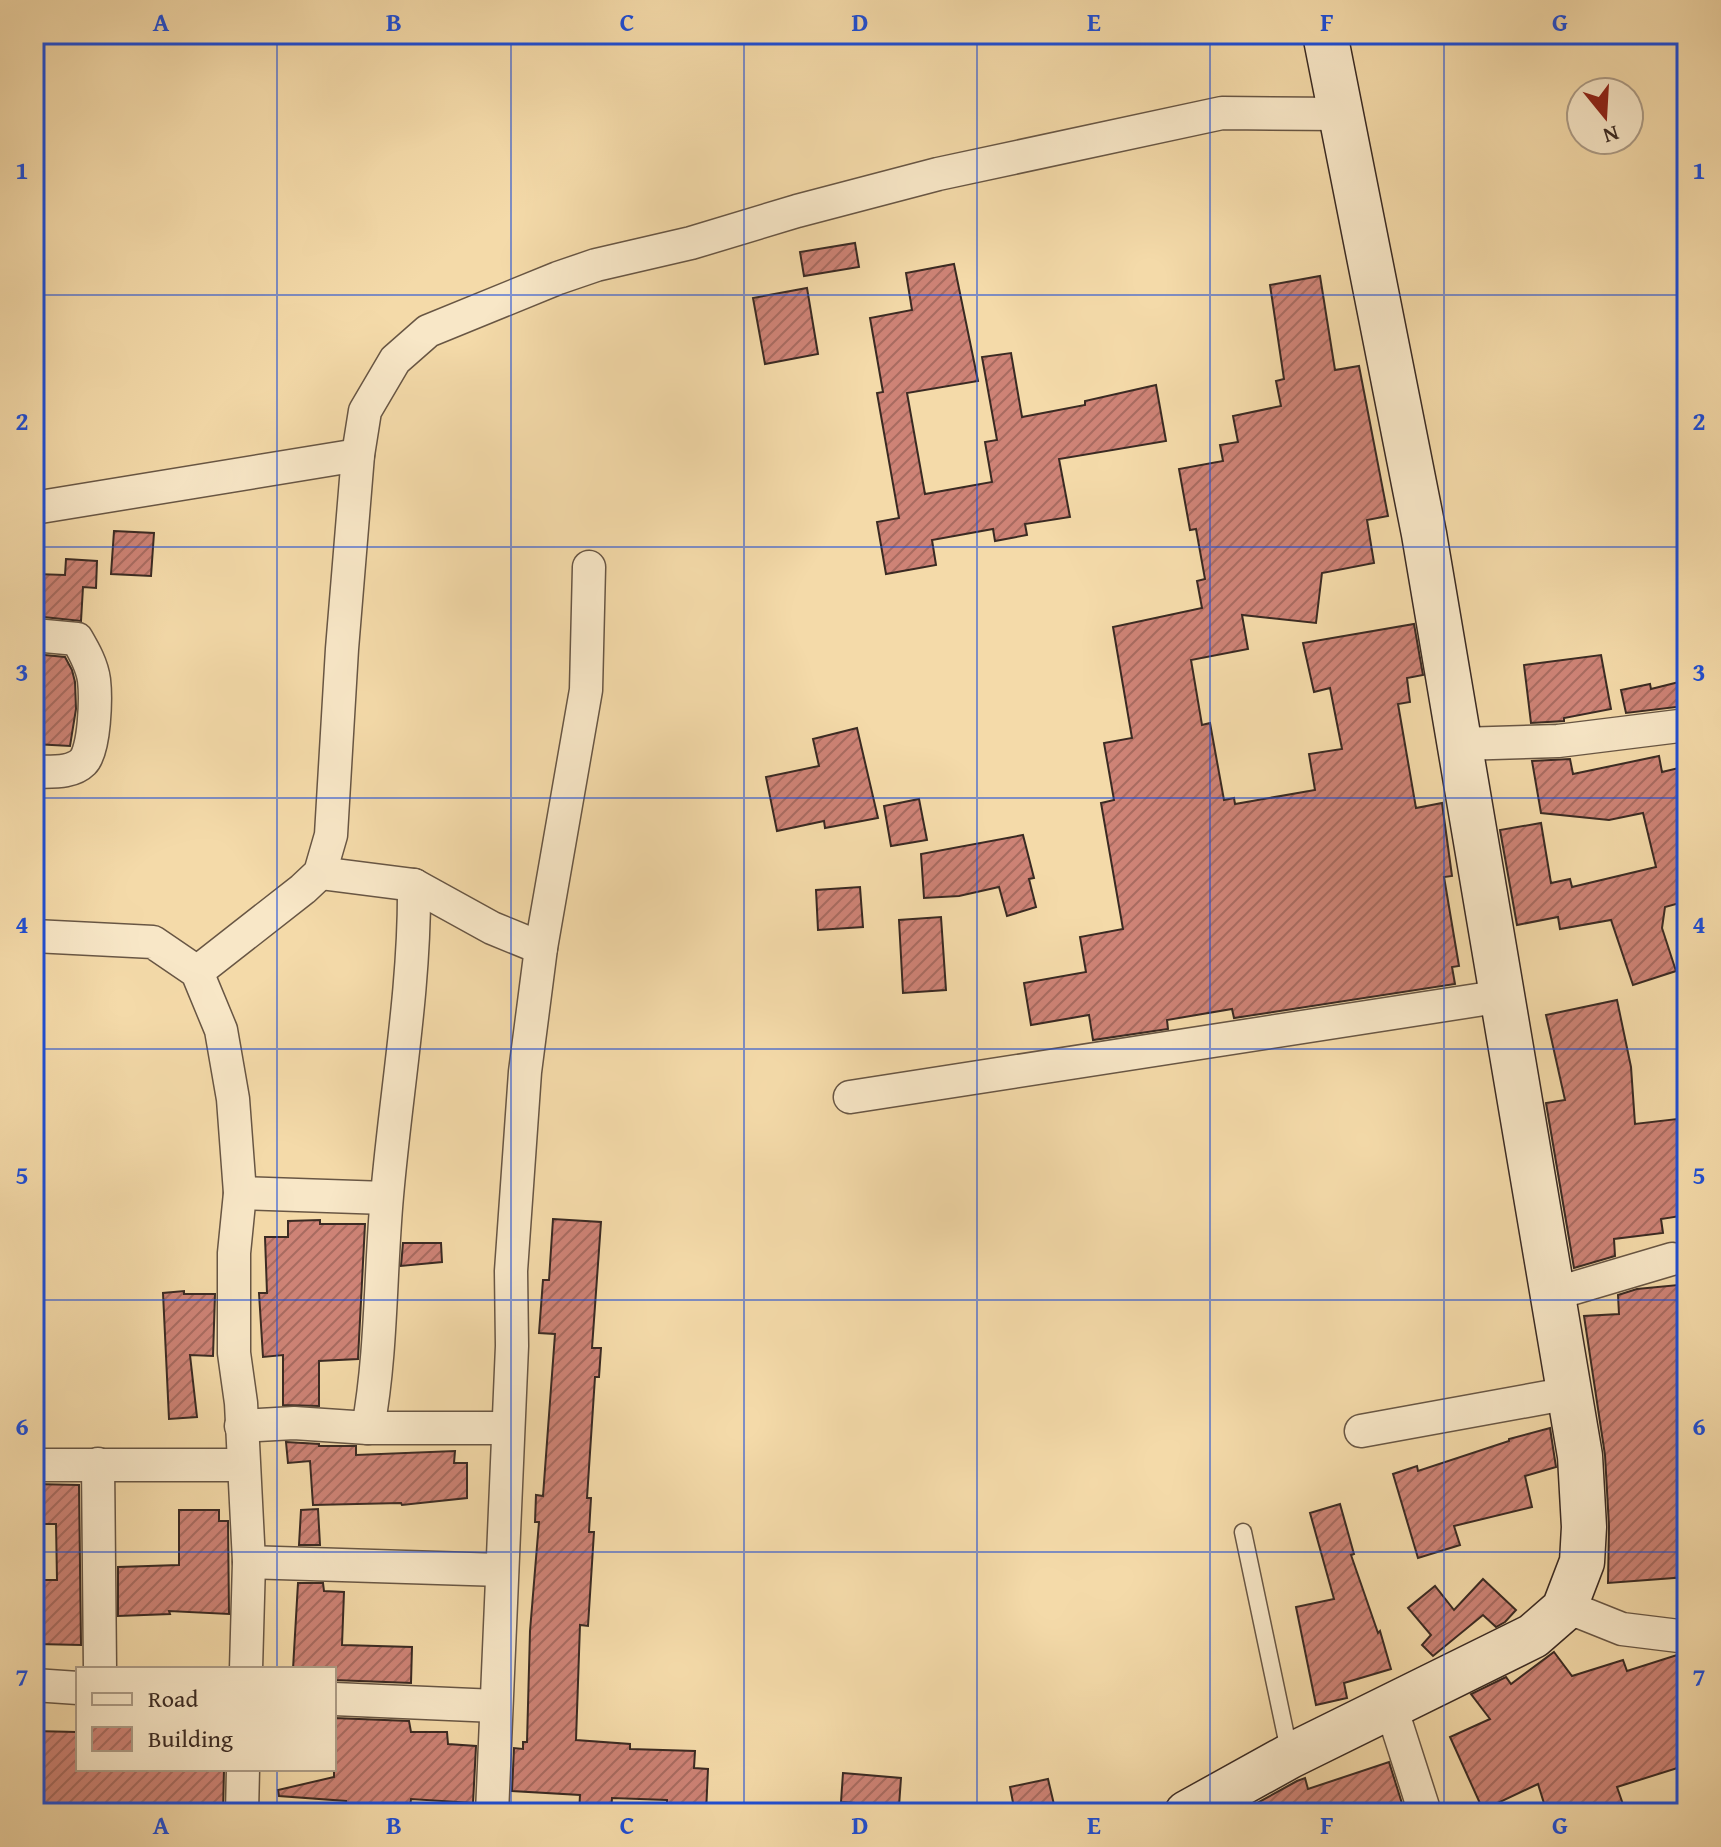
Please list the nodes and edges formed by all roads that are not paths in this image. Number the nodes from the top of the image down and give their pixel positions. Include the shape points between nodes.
1 (1325, 34) edge
2 (1343, 114) junction
3 (358, 455) junction
4 (34, 508) edge
5 (589, 567) dead end
6 (34, 635) edge
7 (1687, 725) edge
8 (1460, 744) junction
9 (34, 772) edge
10 (320, 873) junction
11 (414, 885) junction
12 (34, 936) edge
13 (541, 948) junction
14 (197, 972) junction
15 (1503, 996) junction
16 (850, 1097) dead end
17 (240, 1193) junction
18 (386, 1198) junction
19 (1672, 1259) dead end
20 (1554, 1294) junction
21 (1570, 1393) junction
22 (241, 1426) junction
23 (368, 1428) junction
24 (507, 1428) junction
25 (1361, 1431) dead end
26 (98, 1464) junction
27 (34, 1465) edge
28 (243, 1465) junction
29 (1243, 1532) dead end
30 (249, 1562) junction
31 (502, 1570) junction
32 (1564, 1609) junction
33 (1687, 1637) edge
34 (100, 1667) edge
35 (246, 1667) edge
36 (34, 1685) edge
37 (76, 1688) edge
38 (336, 1699) edge
39 (496, 1706) junction
40 (1391, 1707) junction
41 (1290, 1756) junction
42 (243, 1771) edge
43 (242, 1813) edge
44 (492, 1813) edge
45 (1187, 1813) edge
46 (1425, 1813) edge

1 - 2 street
2 - 3 street via 1222,113 1096,139 938,174 558,278 428,331 395,360 365,411
2 - 8 street
3 - 4 street
3 - 10 street via 331,835
5 - 13 street via 586,690
6 - 9 street via 77,639 94,678 94,719 83,762 64,771
7 - 8 street via 1558,741
8 - 15 street
10 - 11 street
10 - 14 street
11 - 13 street
11 - 18 street via 414,930
12 - 14 street via 153,942
13 - 24 street via 511,1271
14 - 17 street via 221,1030
15 - 16 street
15 - 20 street
17 - 18 street
17 - 22 street via 234,1339
18 - 23 street via 381,1318
19 - 20 street
20 - 21 street
21 - 25 street
21 - 32 street via 1584,1527 1582,1562
22 - 23 street
22 - 28 street
23 - 24 street
24 - 31 street
26 - 27 street
26 - 28 street
26 - 34 street
28 - 30 street
29 - 41 lane
30 - 31 street
30 - 35 street
31 - 39 street
32 - 33 street via 1622,1629
32 - 40 street via 1533,1636
36 - 37 street
38 - 39 street
39 - 44 street
40 - 41 street
40 - 46 street
41 - 45 street
42 - 43 street

